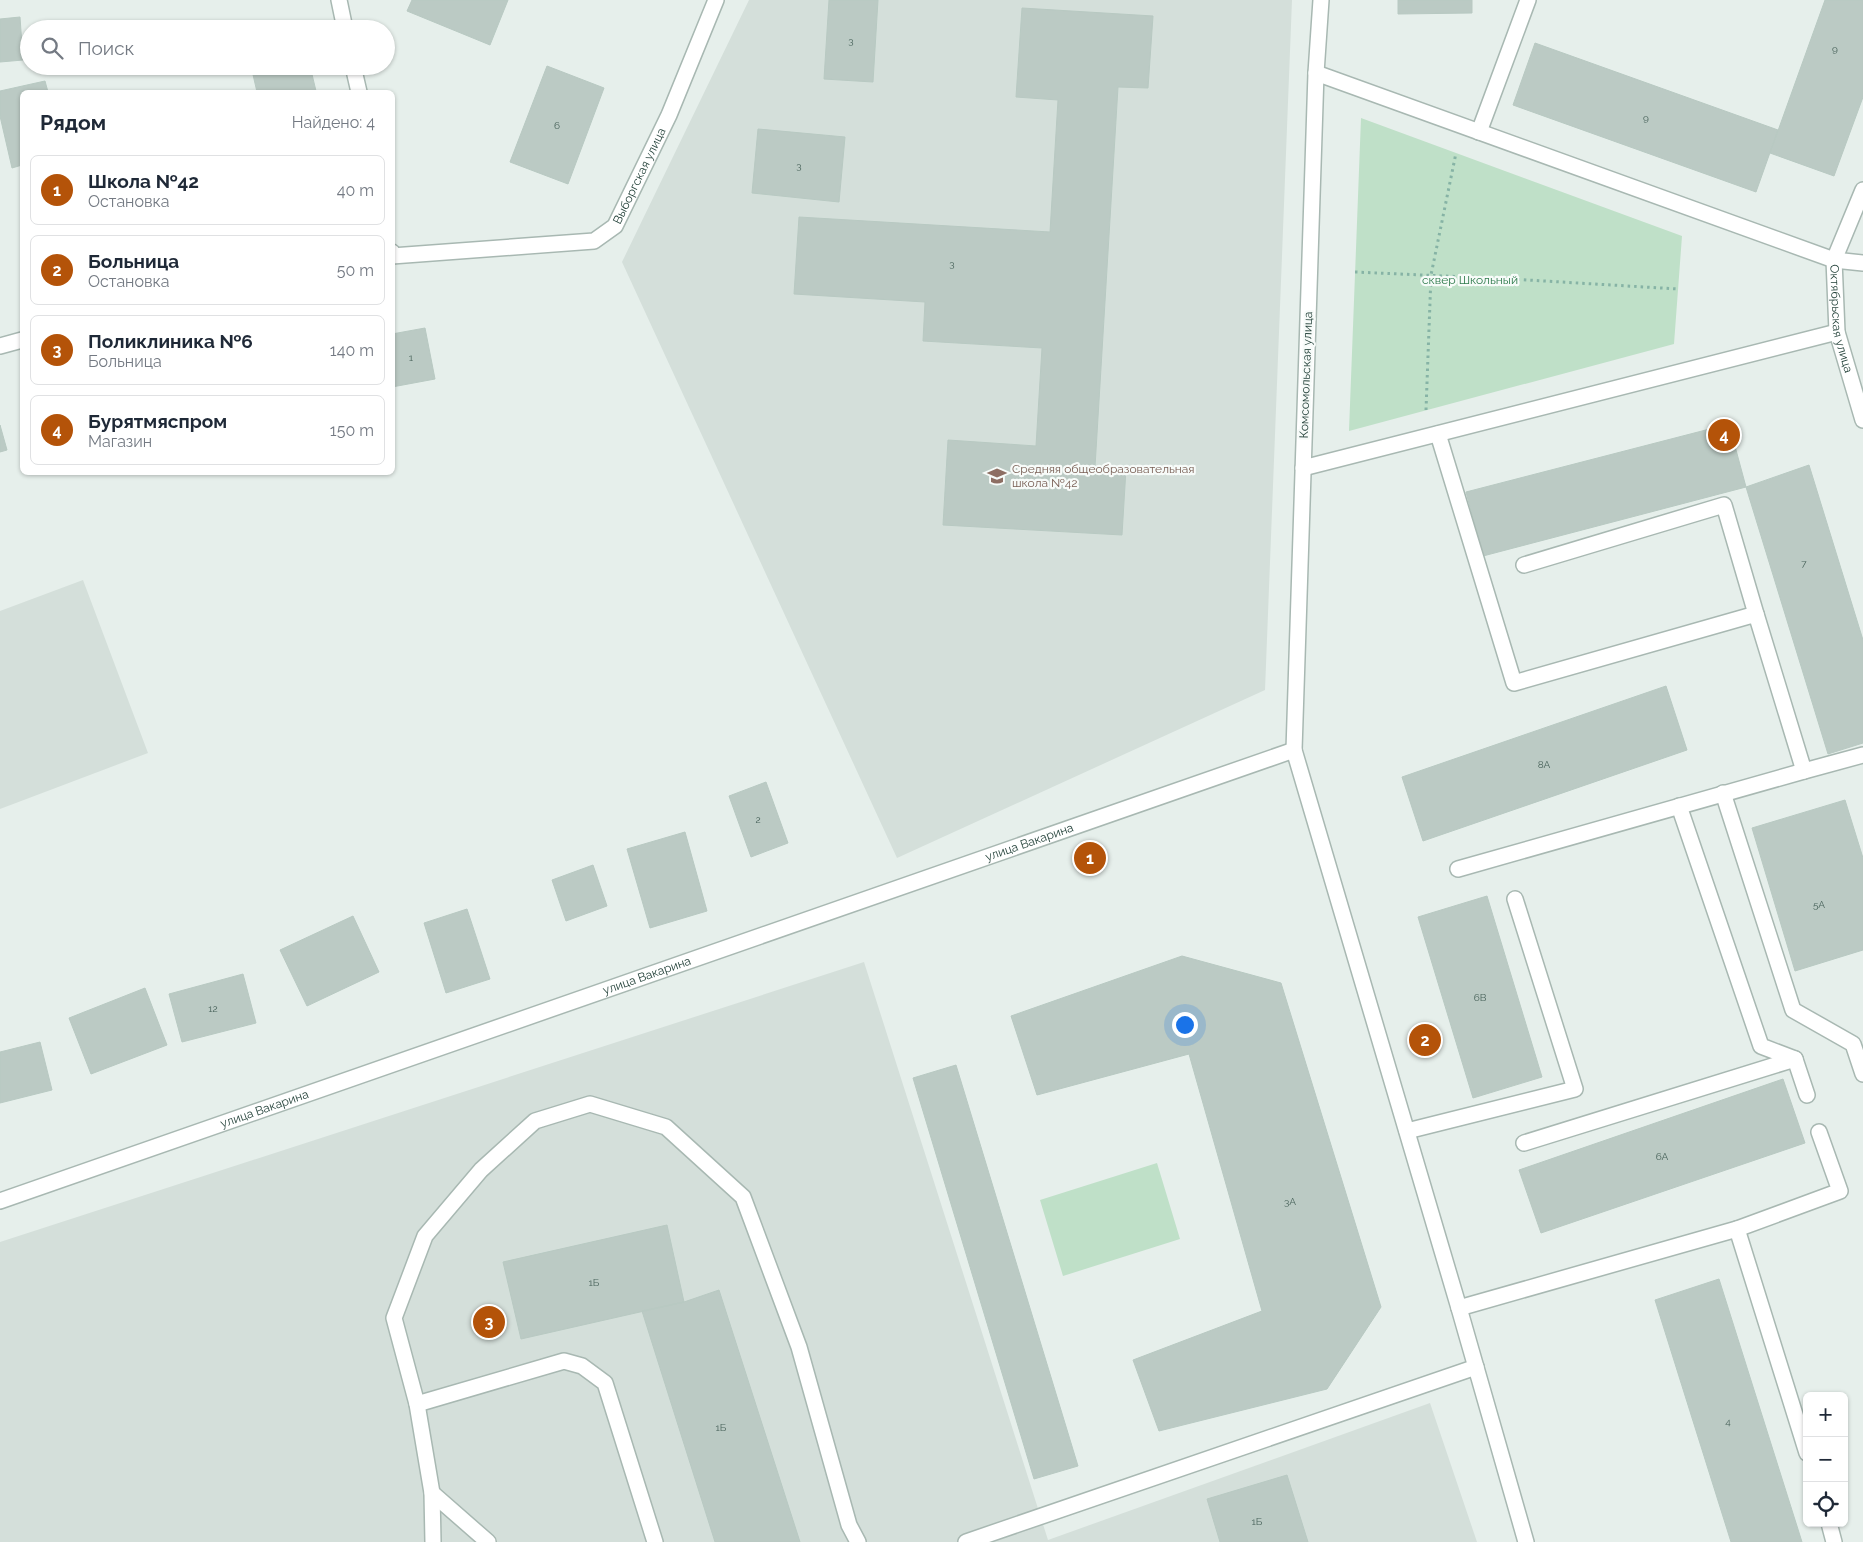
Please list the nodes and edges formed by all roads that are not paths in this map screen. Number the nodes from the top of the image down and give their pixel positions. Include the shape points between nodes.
1 (339, 0) edge
2 (716, 0) edge
3 (1321, 0) edge
4 (1528, 0) edge
5 (344, 20) edge
6 (1316, 73) junction
7 (355, 75) edge
8 (359, 90) edge
9 (1479, 132) junction
10 (1863, 190) edge
11 (395, 254) edge
12 (1834, 260) junction
13 (1863, 263) edge
14 (1837, 332) junction
15 (20, 341) edge
16 (0, 346) edge
17 (1863, 420) edge
18 (1438, 434) junction
19 (1303, 468) junction
20 (1524, 565) dead end
21 (1756, 614) junction
22 (1294, 750) junction
23 (1863, 755) edge
24 (1804, 771) junction
25 (1723, 793) junction
26 (1679, 806) junction
27 (1458, 870) dead end
28 (1515, 900) dead end
29 (1795, 1059) junction
30 (1863, 1074) edge
31 (1807, 1095) dead end
32 (1407, 1132) junction
33 (1819, 1132) dead end
34 (1524, 1143) dead end
35 (0, 1201) edge
36 (1737, 1228) junction
37 (1459, 1308) junction
38 (1476, 1367) junction
39 (417, 1404) junction
40 (1803, 1440) edge
41 (432, 1493) junction
42 (1829, 1527) edge
43 (433, 1542) edge
44 (488, 1542) edge
45 (655, 1542) edge
46 (858, 1542) edge
47 (966, 1542) edge
48 (1526, 1542) edge
49 (1834, 1542) edge

1 - 5 street
2 - 11 street, Выборгская улица via 670,115 615,226 594,242
3 - 6 street, Комсомольская улица
4 - 9 street
6 - 9 street
6 - 19 street, Комсомольская улица
7 - 8 street
9 - 12 street
10 - 12 street, Октябрьская улица
12 - 13 street
12 - 14 street, Октябрьская улица
14 - 17 street, Октябрьская улица
14 - 18 street
15 - 16 street
18 - 19 street
18 - 21 street via 1514,683
19 - 22 street, Комсомольская улица
20 - 21 street via 1724,505
21 - 24 street
22 - 32 street, Комсомольская улица
22 - 35 street, улица Вакарина
23 - 24 street
24 - 25 street
25 - 26 street
25 - 30 street via 1793,1010 1853,1044
26 - 27 street
26 - 29 street via 1761,1046
28 - 32 street via 1576,1089
29 - 31 street
29 - 34 street
32 - 37 street, Комсомольская улица
33 - 36 street via 1840,1191
36 - 37 street
36 - 40 street
37 - 38 street, Комсомольская улица
38 - 47 street
38 - 48 street, Комсомольская улица
39 - 41 street
39 - 45 street via 564,1361 582,1366 605,1383
39 - 46 street via 394,1318 425,1236 481,1170 535,1121 590,1104 666,1127 743,1197 799,1347 849,1525
41 - 43 street
41 - 44 street
42 - 49 street

